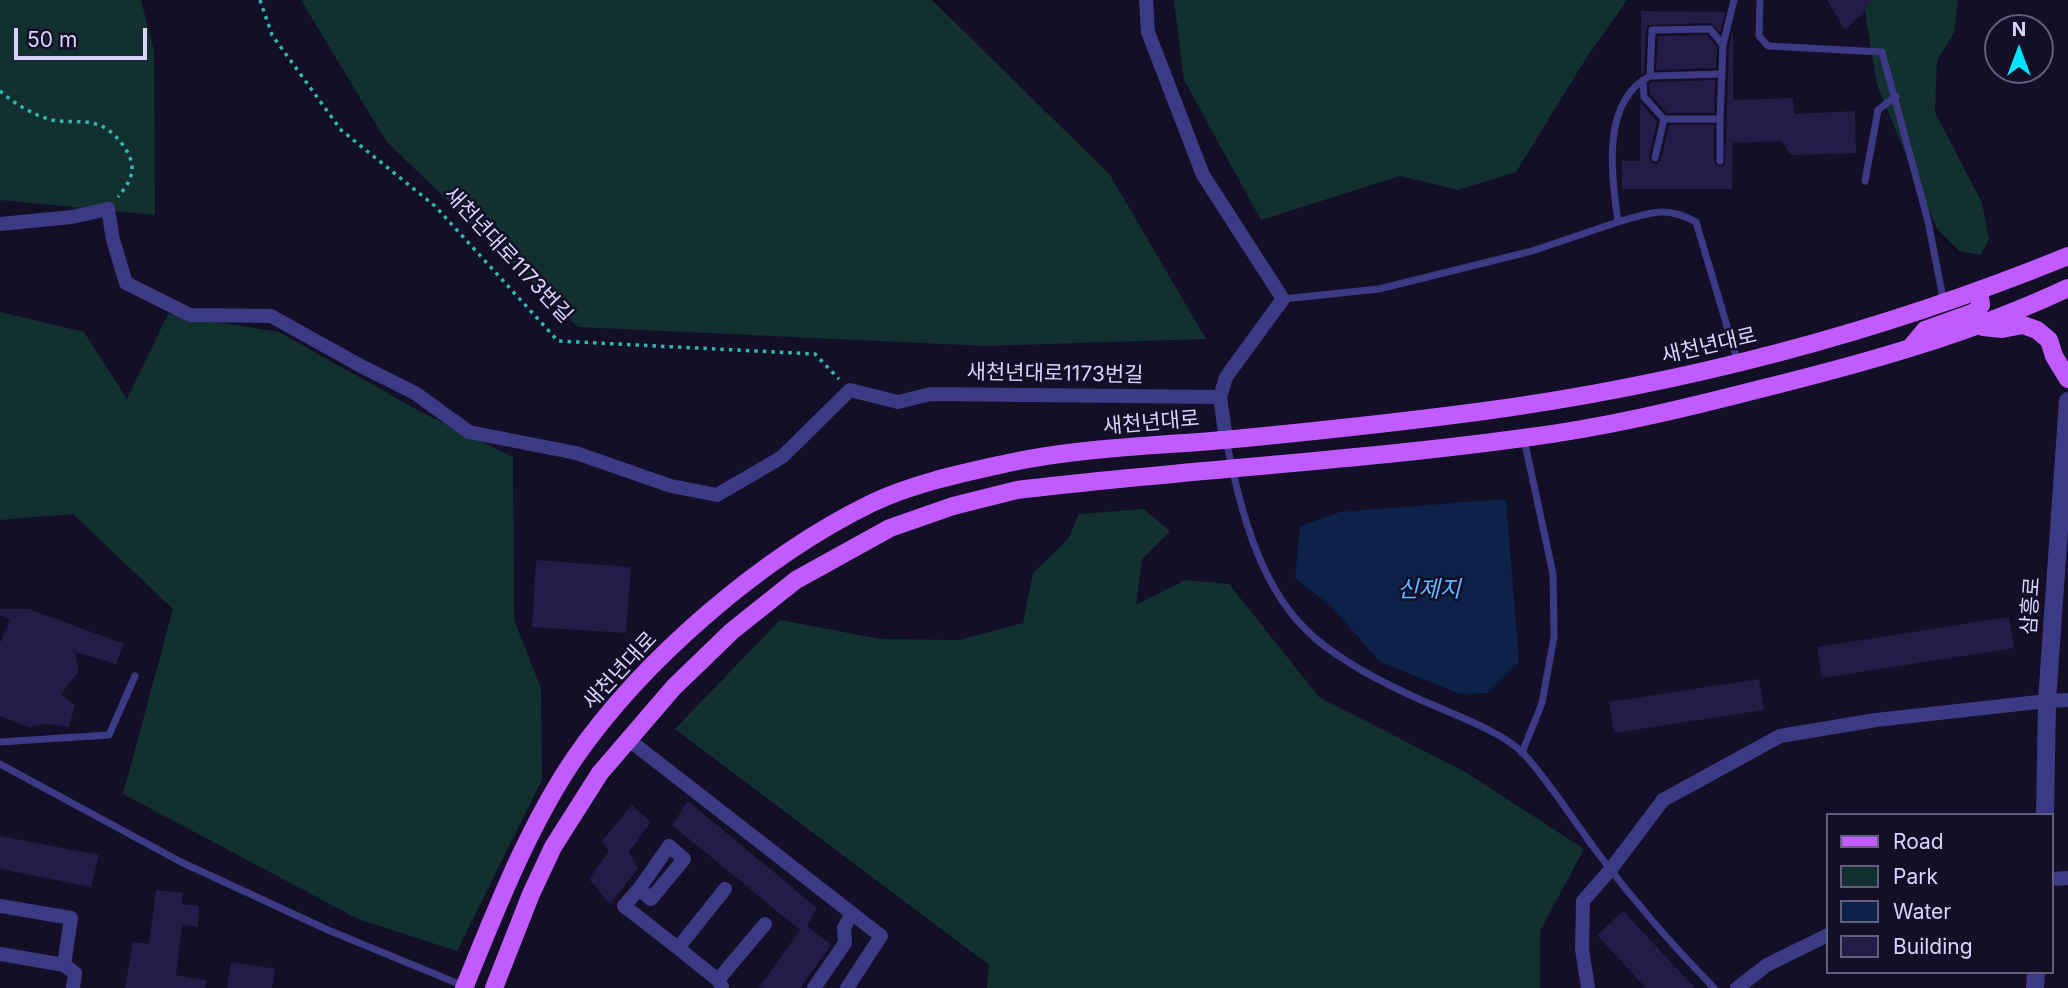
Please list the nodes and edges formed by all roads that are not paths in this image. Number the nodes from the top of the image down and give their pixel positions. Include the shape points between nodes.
1 (1146, 0) edge
2 (1734, 0) edge
3 (1760, 0) edge
4 (1723, 45) junction
5 (1722, 74) junction
6 (1643, 80) junction
7 (1896, 96) junction
8 (1664, 119) junction
9 (1720, 119) junction
10 (1655, 158) dead end
11 (1720, 161) dead end
12 (1865, 181) dead end
13 (1618, 222) junction
14 (0, 224) edge
15 (2068, 256) edge
16 (2068, 288) edge
17 (1979, 291) junction
18 (1283, 299) junction
19 (1944, 303) junction
20 (1976, 326) junction
21 (1910, 348) junction
22 (1738, 364) junction
23 (2068, 379) edge
24 (1220, 397) junction
25 (2068, 401) edge
26 (1356, 426) junction
27 (1524, 438) junction
28 (1226, 439) junction
29 (1133, 448) junction
30 (1360, 456) junction
31 (1232, 469) junction
32 (1136, 477) junction
33 (135, 676) dead end
34 (2068, 700) edge
35 (2047, 701) junction
36 (629, 740) junction
37 (0, 742) edge
38 (1522, 752) junction
39 (0, 764) edge
40 (2045, 813) edge
41 (1611, 869) junction
42 (639, 889) dead end
43 (725, 889) dead end
44 (0, 906) edge
45 (852, 913) junction
46 (765, 924) dead end
47 (1826, 936) edge
48 (678, 948) junction
49 (0, 954) edge
50 (64, 965) junction
51 (720, 984) edge
52 (464, 987) edge
53 (73, 988) edge
54 (494, 988) edge
55 (814, 988) edge
56 (847, 988) edge
57 (1588, 988) edge
58 (1714, 988) edge
59 (1737, 988) edge

1 - 18 street via 1148,32 1203,175
2 - 4 lane
3 - 7 lane via 1759,36 1768,46 1882,52
4 - 5 lane
4 - 6 lane via 1710,29 1652,30
5 - 6 lane
5 - 9 lane
6 - 8 lane via 1644,97
6 - 13 lane via 1615,120 1612,150
7 - 12 lane via 1878,110
7 - 19 lane
8 - 9 lane
8 - 10 lane
9 - 11 lane
13 - 18 lane via 1532,251 1379,289
13 - 22 lane via 1655,212 1678,212 1696,222
14 - 24 street, 새천년대로1173번길 via 108,209 126,283 190,315 271,316 415,393 468,432 576,453 671,486 717,495 782,457 850,390 898,402 931,394
15 - 17 main road, 새천년대로
16 - 20 main road
17 - 19 main road, 새천년대로
17 - 21 main road via 1981,305 1975,312 1925,330
18 - 24 street via 1226,377
19 - 22 main road, 새천년대로
20 - 21 main road
20 - 23 main road via 2002,329 2023,325 2037,330 2049,340
21 - 27 main road via 1713,401
22 - 26 main road, 새천년대로 via 1614,391
24 - 28 street
25 - 35 street, 삼흥로
26 - 28 main road, 새천년대로
26 - 30 main road
27 - 30 main road
27 - 38 lane via 1553,574 1554,637 1542,703
28 - 29 main road, 새천년대로
28 - 31 lane
29 - 32 main road
29 - 52 main road, 새천년대로 via 1012,462 937,480 874,502 795,548 722,603 658,660 574,760 527,842
30 - 31 main road
31 - 32 main road
31 - 38 lane via 1260,560 1278,593 1315,639 1388,686 1487,729
32 - 36 main road via 1017,490 890,528 796,580 732,631 674,687
33 - 37 lane via 109,735
34 - 35 street
35 - 40 street, 삼흥로
35 - 41 street via 1780,736 1663,800
36 - 45 street
36 - 54 main road via 593,784 553,847
38 - 41 lane
39 - 52 lane via 181,862
41 - 57 street via 1583,901 1582,949
41 - 58 lane via 1673,946
42 - 48 street via 624,906
43 - 48 street
44 - 50 street via 71,918
45 - 55 street via 844,928 845,943
45 - 56 street via 881,936
46 - 51 street
47 - 59 street via 1767,965
48 - 51 street
49 - 50 street
50 - 53 street via 75,973

